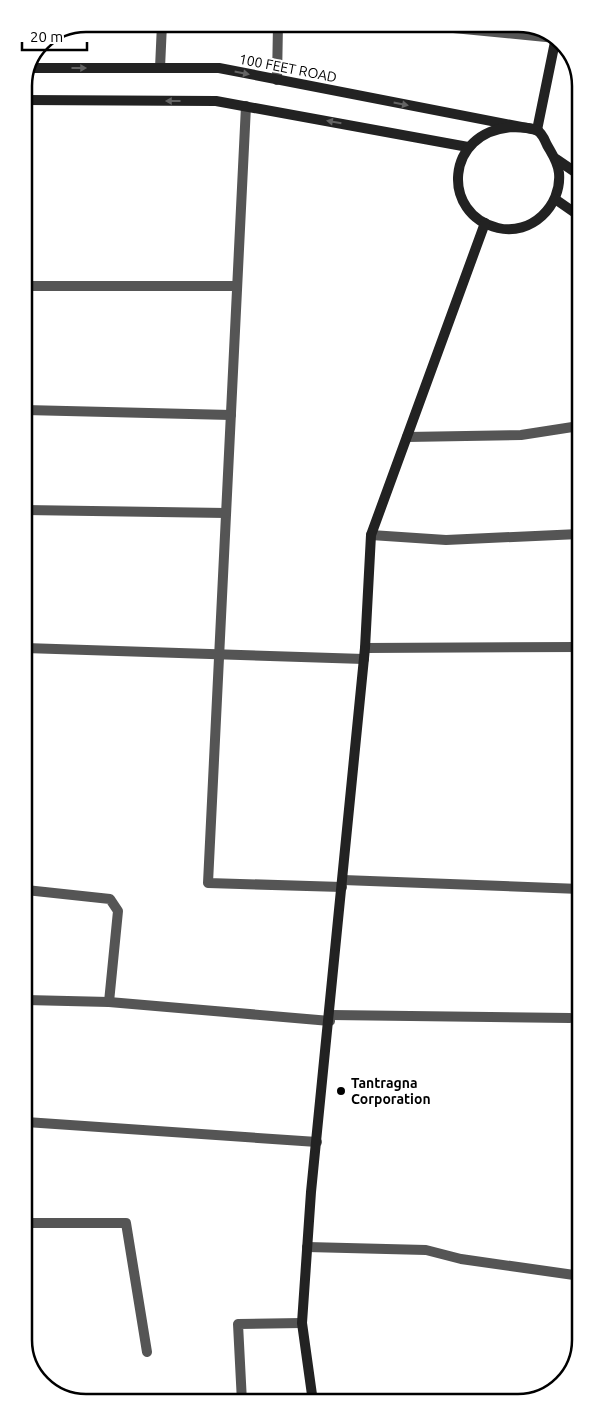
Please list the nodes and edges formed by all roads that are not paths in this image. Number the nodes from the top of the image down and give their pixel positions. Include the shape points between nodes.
1 (162, 32) edge
2 (278, 32) edge
3 (511, 33) edge
4 (536, 35) edge
5 (554, 46) edge
6 (36, 68) edge
7 (160, 68) junction
8 (277, 80) junction
9 (33, 100) edge
10 (246, 106) junction
11 (537, 130) junction
12 (468, 147) junction
13 (556, 159) junction
14 (572, 170) edge
15 (555, 199) junction
16 (572, 211) edge
17 (485, 223) junction
18 (33, 286) edge
19 (237, 286) junction
20 (33, 410) edge
21 (231, 415) junction
22 (572, 427) edge
23 (407, 437) junction
24 (33, 510) edge
25 (226, 513) junction
26 (572, 534) edge
27 (371, 535) junction
28 (572, 646) edge
29 (33, 648) edge
30 (366, 648) junction
31 (219, 654) junction
32 (364, 659) junction
33 (343, 884) junction
34 (572, 889) edge
35 (32, 891) edge
36 (32, 1000) edge
37 (109, 1002) junction
38 (330, 1018) junction
39 (570, 1018) dead end
40 (32, 1122) edge
41 (317, 1142) junction
42 (32, 1223) edge
43 (307, 1247) junction
44 (572, 1275) edge
45 (302, 1323) junction
46 (147, 1352) dead end
47 (242, 1394) edge
48 (312, 1394) edge

1 - 7 street
2 - 8 street
3 - 4 street
5 - 11 main road
6 -> 7 main road, 100 FEET ROAD
7 -> 8 main road, 100 FEET ROAD via 219,68
8 -> 11 main road, 100 FEET ROAD
10 -> 9 main road via 216,101
12 -> 10 main road
10 - 19 street
11 - 12 main road via 499,128 486,132
11 - 13 main road
12 - 17 main road via 459,170 458,183 466,206
13 - 14 main road
13 - 15 main road via 559,186
15 - 16 main road
15 - 17 main road via 538,220 525,226 498,228
17 - 23 main road
18 - 19 street
19 - 21 street
20 - 21 street
21 - 25 street
22 - 23 street via 521,435
23 - 27 main road
24 - 25 street
25 - 31 street
26 - 27 street via 446,540
27 - 30 main road
28 - 30 street
29 - 31 street
30 - 32 main road
31 - 32 street
31 - 33 street via 208,883
32 - 33 main road
33 - 34 street
33 - 38 main road
35 - 37 street via 110,899 118,911
36 - 37 street
37 - 38 street
38 - 39 street
38 - 41 main road
40 - 41 street
41 - 43 main road
42 - 46 street via 126,1223
43 - 44 street via 426,1250 461,1259
43 - 45 main road
45 - 47 street via 238,1324
45 - 48 main road

